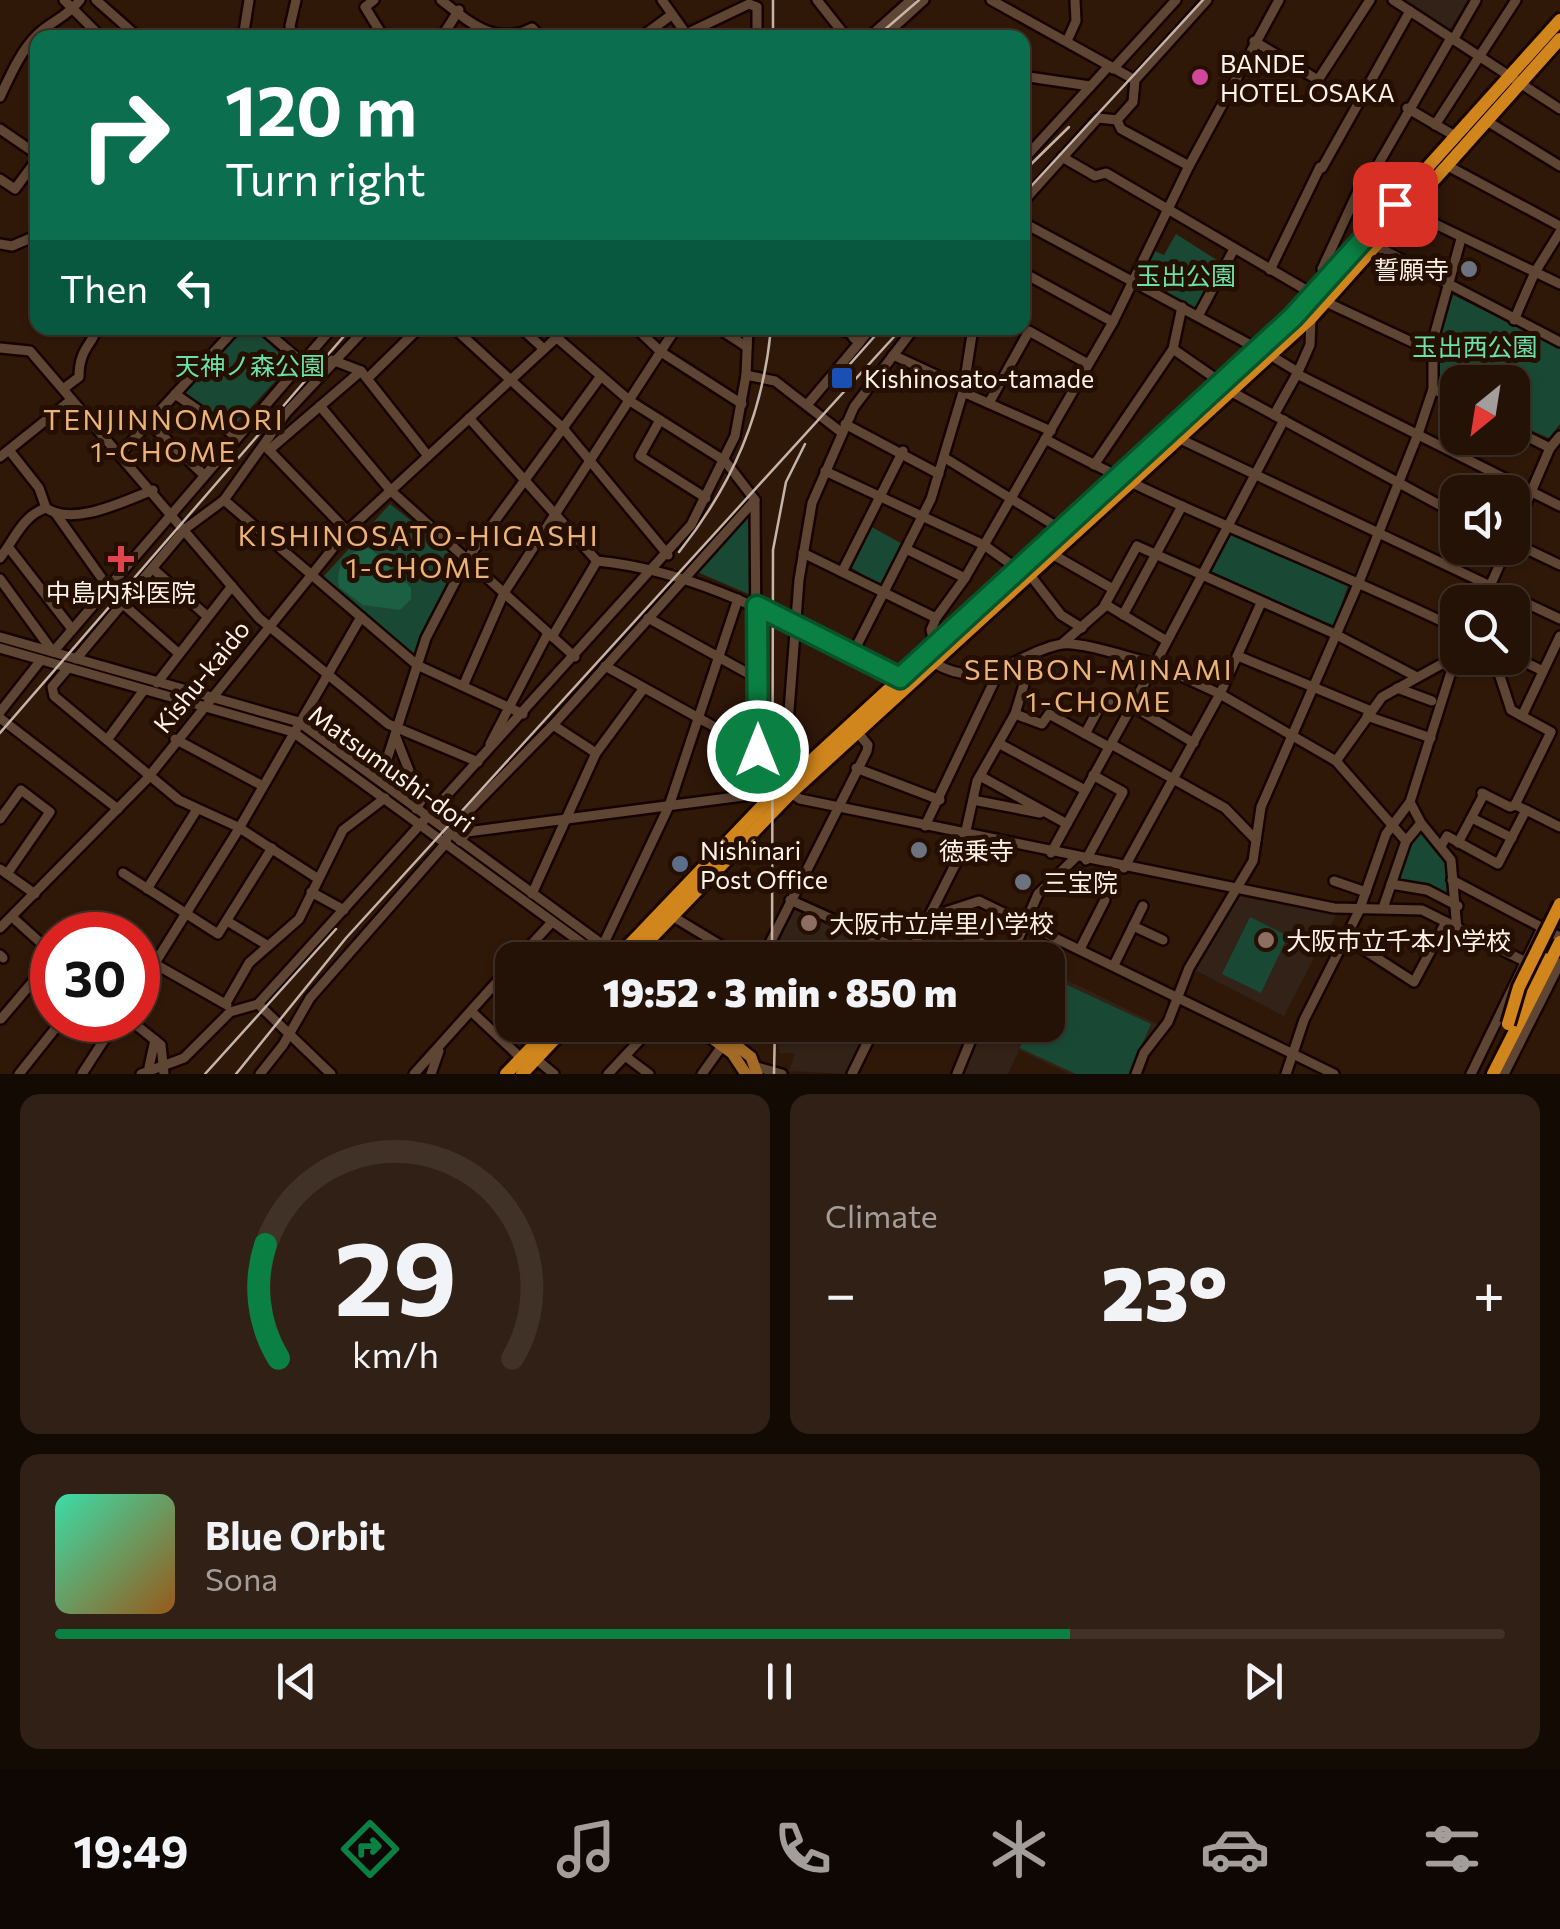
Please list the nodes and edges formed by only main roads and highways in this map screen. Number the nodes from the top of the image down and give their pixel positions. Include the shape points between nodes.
1 (1560, 20) edge
2 (1560, 39) edge
3 (1515, 80) junction
4 (1264, 352) junction
5 (1226, 387) junction
6 (1125, 480) junction
7 (1024, 572) junction
8 (790, 787) junction
9 (1560, 904) edge
10 (1560, 922) edge
11 (1560, 939) edge
12 (633, 942) edge
13 (639, 942) edge
14 (1508, 1024) junction
15 (542, 1042) edge
16 (548, 1042) edge
17 (726, 1043) edge
18 (529, 1059) junction
19 (753, 1072) edge
20 (506, 1074) edge
21 (522, 1074) edge
22 (1484, 1074) edge
23 (1493, 1074) edge

1 - 3 highway
2 - 3 highway
3 - 4 highway via 1455,136
3 - 4 highway via 1488,121 1326,302
4 - 5 highway
5 - 6 highway
5 - 6 highway via 1178,438
6 - 7 highway via 1062,530
6 - 7 highway via 1052,554
7 - 8 highway via 900,678
7 - 8 highway via 858,733
8 - 12 highway via 760,800
8 - 13 highway via 672,916
9 - 14 highway, bridge
10 - 14 highway, bridge
11 - 23 highway
14 - 22 highway
15 - 18 highway
16 - 18 highway
17 - 19 main road
18 - 20 highway
18 - 21 highway

